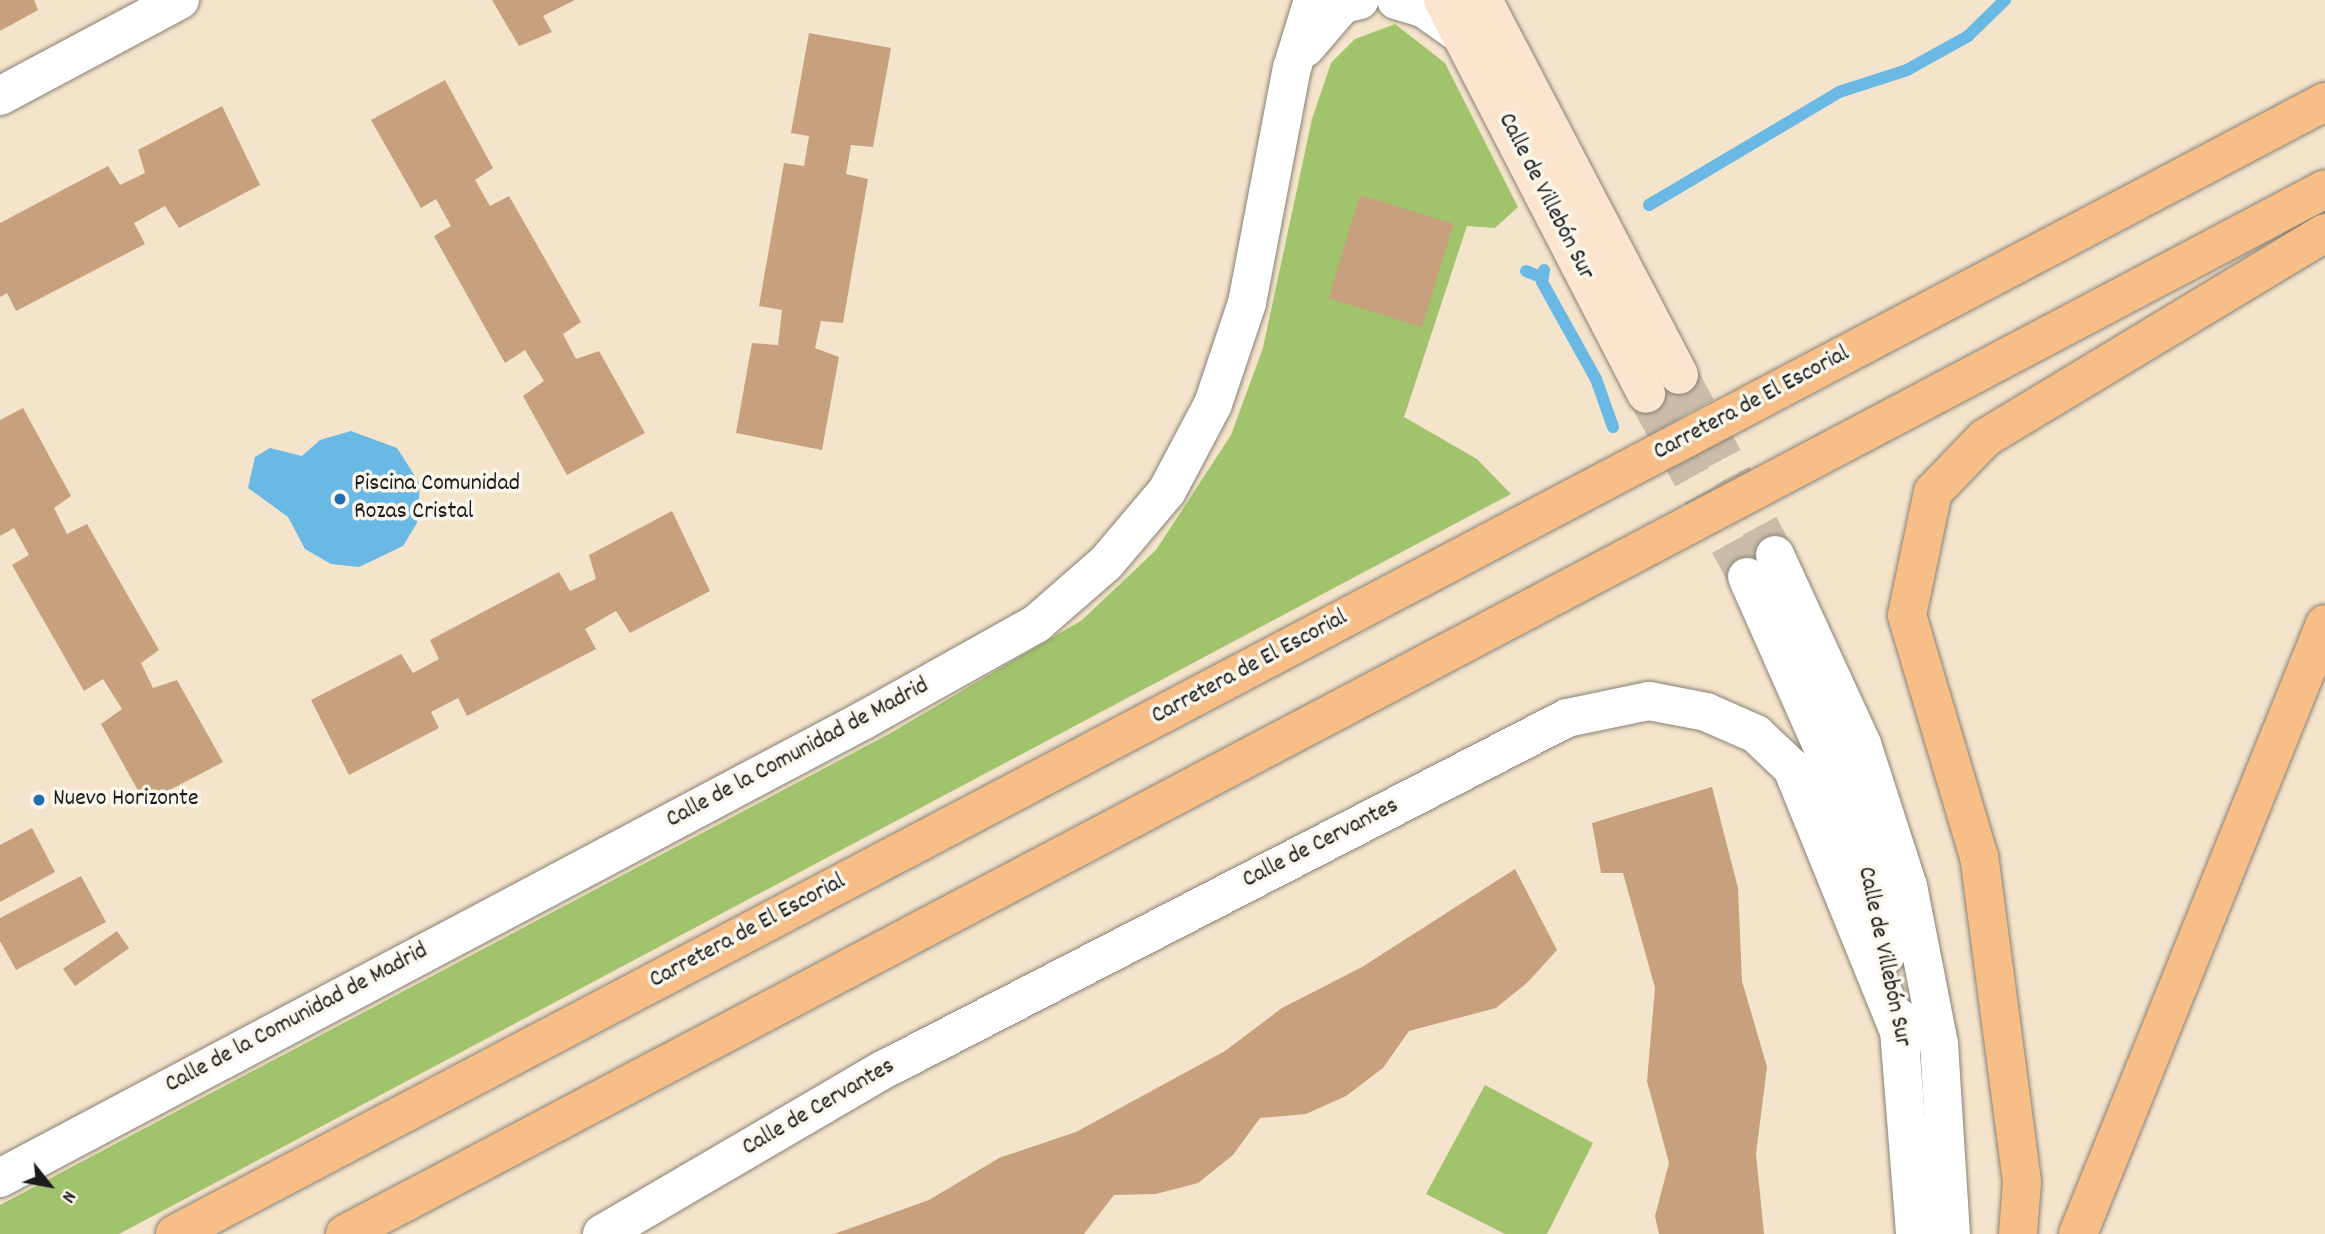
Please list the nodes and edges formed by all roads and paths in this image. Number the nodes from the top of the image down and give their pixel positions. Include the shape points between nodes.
1 (180, 0) edge
2 (1298, 0) edge
3 (1313, 0) edge
4 (1360, 0) edge
5 (1396, 0) edge
6 (1443, 0) edge
7 (1483, 0) edge
8 (1463, 36) junction
9 (1292, 68) junction
10 (0, 96) edge
11 (2325, 102) edge
12 (2325, 189) edge
13 (2325, 212) edge
14 (2325, 233) edge
15 (1679, 375) tunnel mouth
16 (1646, 394) tunnel mouth
17 (1557, 594) junction
18 (2325, 624) edge
19 (1903, 1042) junction
20 (0, 1178) edge
21 (175, 1234) edge
22 (345, 1234) edge
23 (602, 1234) edge
24 (1915, 1234) edge
25 (1951, 1234) edge
26 (2018, 1234) edge
27 (2078, 1234) edge

1 - 10 street
2 - 9 street, Calle de la Comunidad de Madrid
3 - 9 street, Calle de la Comunidad de Madrid
4 - 9 street, Calle de la Comunidad de Madrid via 1343,4
5 - 8 street via 1423,8
6 - 8 street, Calle de Villebón Sur
7 - 15 street, Calle de Villebón Sur
8 - 16 street, Calle de Villebón Sur
9 - 20 street, Calle de la Comunidad de Madrid via 1247,303 1213,404 1167,491 1111,558 1036,624
11 - 21 highway, Carretera de El Escorial
12 - 17 highway
13 - 17 highway via 1994,390
14 - 26 highway via 1985,438 1933,492 1907,615 1979,857 2022,1182
17 - 22 highway
18 - 27 highway
19 - 23 street, Calle de Cervantes via 1793,768 1756,734 1706,712 1649,701 1555,724 883,1070
19 - 24 street, Calle de Villebón Sur
19 - 25 street, Calle de Villebón Sur via 1869,880 1761,566 1862,744 1908,886 1939,1044

